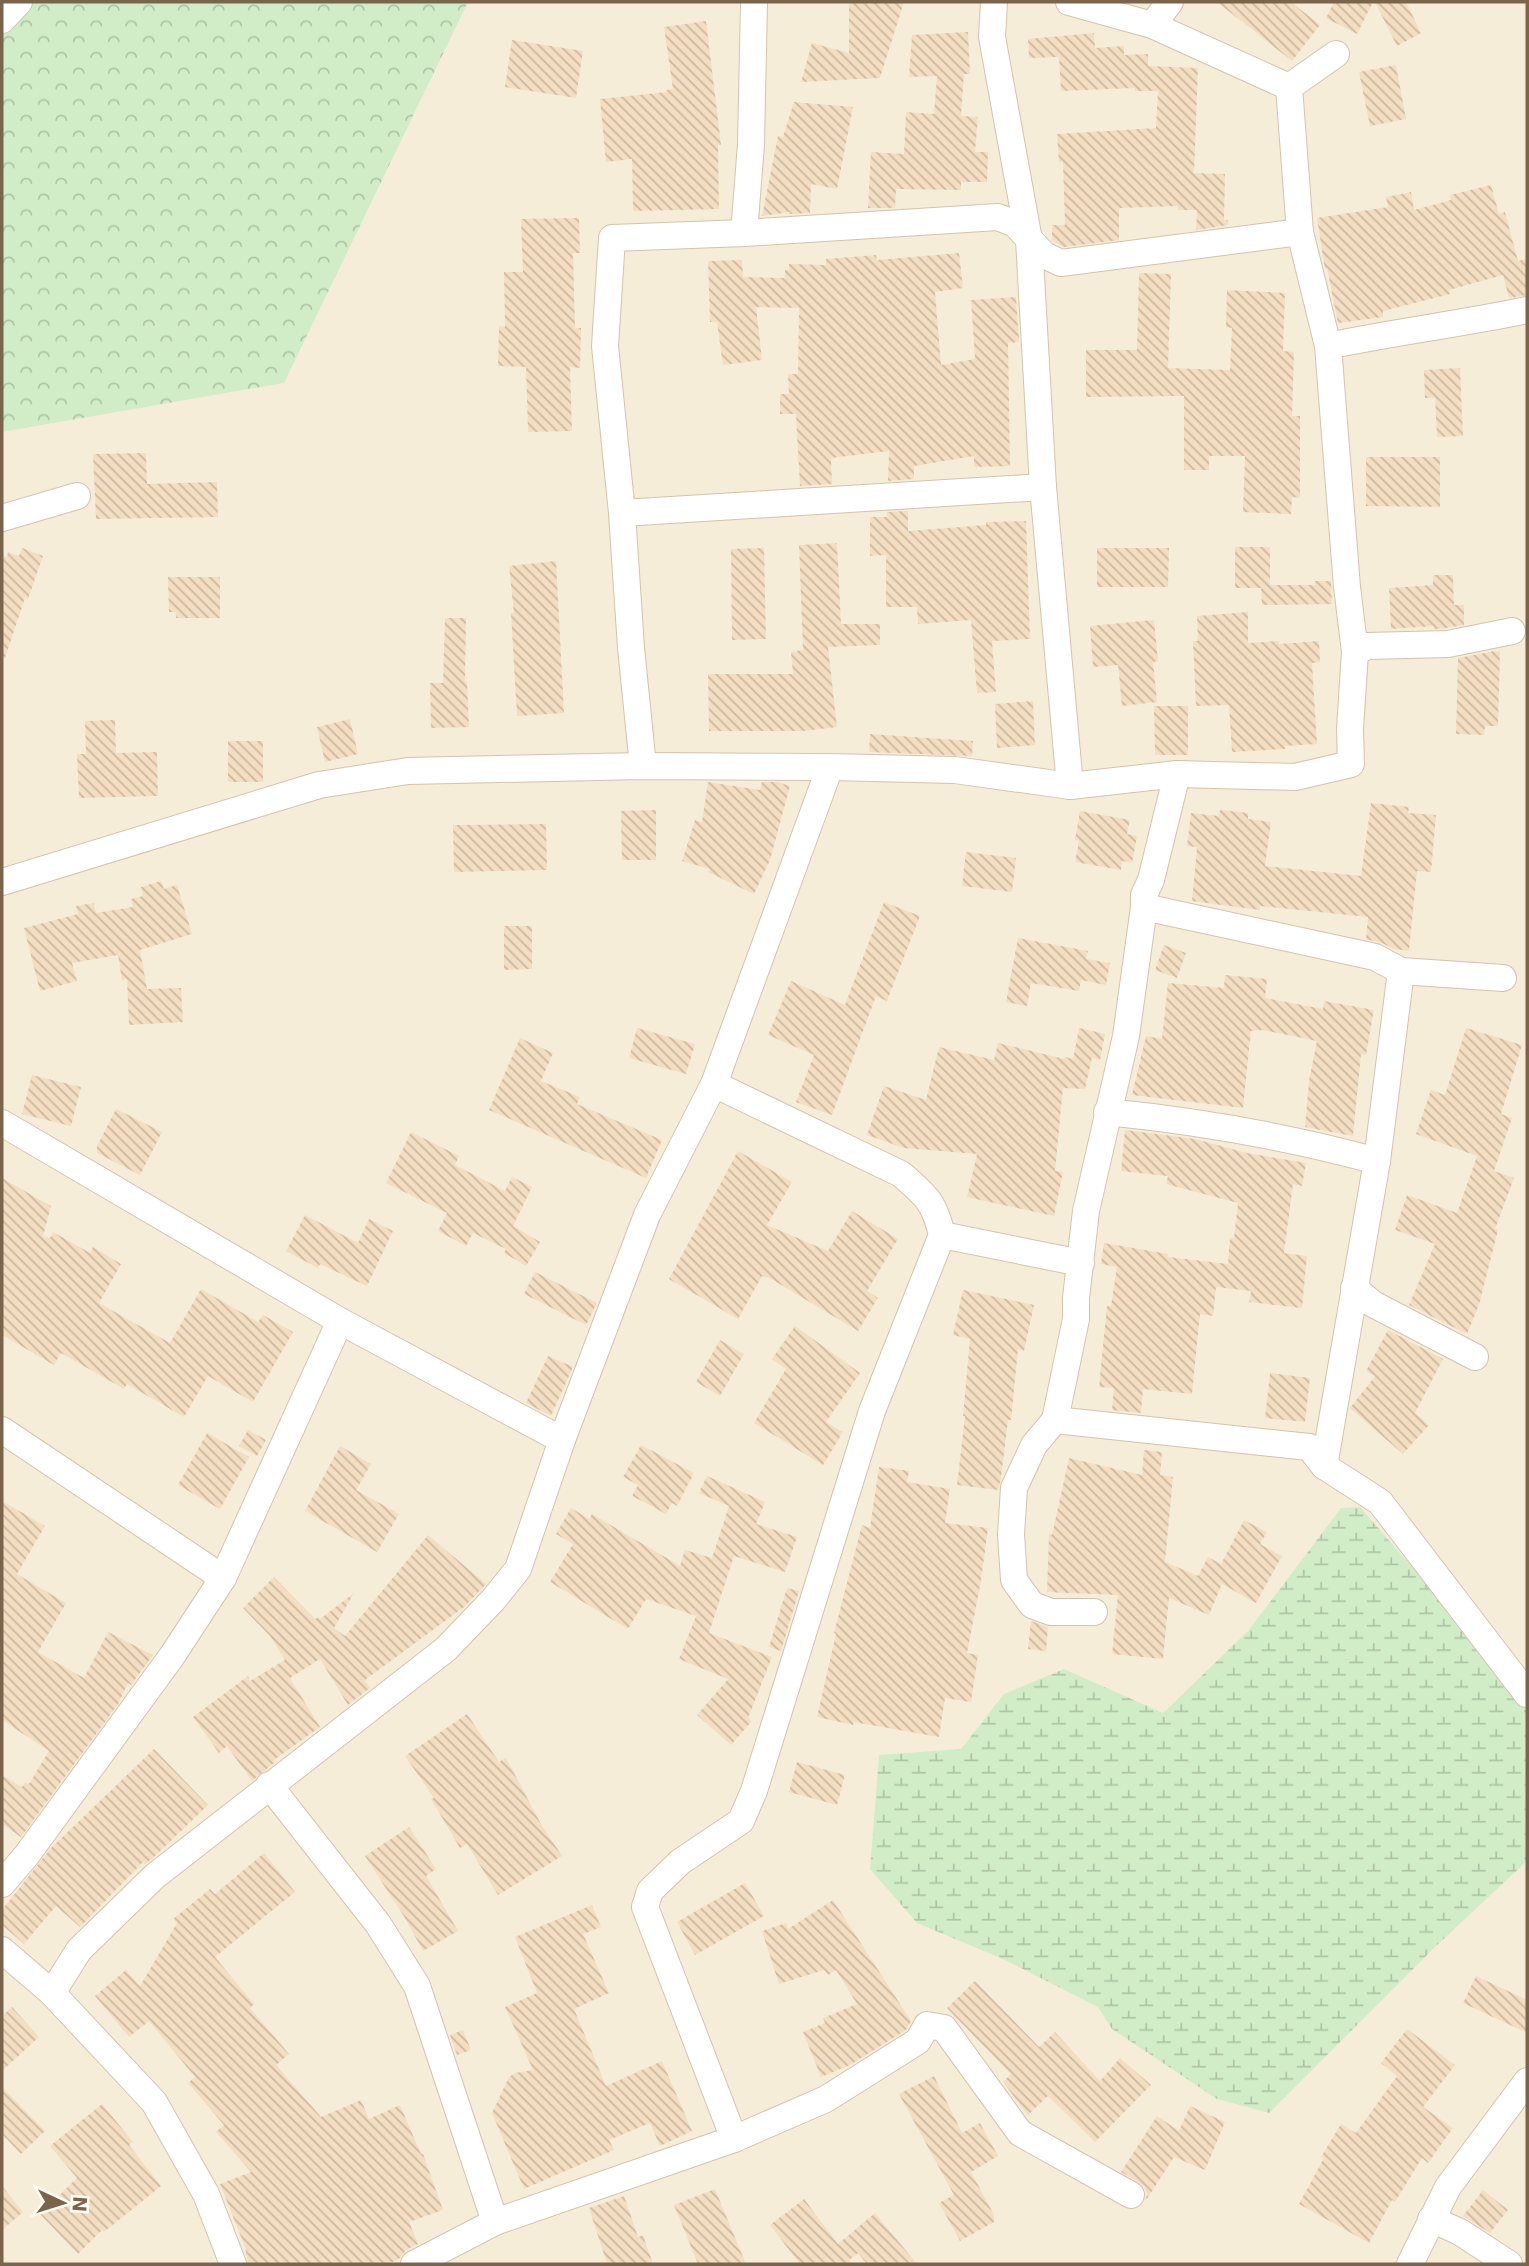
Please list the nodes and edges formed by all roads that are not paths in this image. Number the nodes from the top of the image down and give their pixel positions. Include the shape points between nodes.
1 (19, 2) edge
2 (754, 2) edge
3 (994, 2) edge
4 (1069, 2) edge
5 (1170, 2) edge
6 (2, 20) edge
7 (1152, 25) junction
8 (1336, 54) dead end
9 (1289, 87) junction
10 (1300, 232) junction
11 (744, 233) junction
12 (1029, 240) junction
13 (1527, 310) edge
14 (1328, 346) junction
15 (1043, 487) junction
16 (77, 496) dead end
17 (622, 513) junction
18 (2, 518) edge
19 (1512, 631) dead end
20 (1355, 652) junction
21 (643, 766) junction
22 (830, 766) junction
23 (1177, 774) junction
24 (1070, 786) junction
25 (2, 882) edge
26 (1144, 907) junction
27 (1401, 971) junction
28 (1503, 978) dead end
29 (714, 1084) junction
30 (1107, 1112) junction
31 (2, 1123) edge
32 (1377, 1161) junction
33 (942, 1234) junction
34 (1082, 1263) junction
35 (1354, 1288) junction
36 (340, 1321) junction
37 (1475, 1357) dead end
38 (1055, 1420) junction
39 (2, 1430) edge
40 (562, 1440) junction
41 (1324, 1466) junction
42 (223, 1578) junction
43 (1094, 1612) dead end
44 (1527, 1694) edge
45 (269, 1785) junction
46 (2, 1884) edge
47 (2, 1950) edge
48 (52, 1993) junction
49 (1527, 2081) edge
50 (734, 2139) junction
51 (1130, 2195) dead end
52 (1431, 2220) junction
53 (495, 2222) junction
54 (233, 2264) edge
55 (414, 2264) edge
56 (1410, 2264) edge
57 (1509, 2264) edge

1 - 6 street
2 - 11 street
3 - 12 street via 992,37
4 - 7 street
5 - 7 street
7 - 9 street
8 - 9 street
9 - 10 street
10 - 12 street via 1061,263
10 - 14 street
11 - 12 street via 998,217 1015,224
11 - 17 street via 612,238 606,346
12 - 15 street
13 - 14 street
14 - 20 street
15 - 17 street
15 - 24 street
16 - 18 street
17 - 21 street
19 - 20 street via 1448,644 1367,646
20 - 23 street via 1351,764 1295,777
21 - 22 street
21 - 25 street via 408,771 319,785
22 - 24 street via 955,770
22 - 29 street
23 - 24 street
23 - 26 street
26 - 27 street via 1375,957
26 - 30 street via 1126,1036
27 - 28 street
27 - 32 street
29 - 33 street via 901,1174 927,1196
29 - 40 street via 646,1215
30 - 32 street via 1178,1119
30 - 34 street via 1086,1211
31 - 36 street
32 - 35 street
33 - 34 street
33 - 50 street via 872,1411 741,1821 680,1862 646,1898 645,1907
34 - 38 street via 1076,1319
35 - 37 street via 1373,1304
35 - 41 street
36 - 40 street
36 - 42 street
38 - 41 street via 1308,1447
38 - 43 street via 1034,1445 1014,1489 1014,1580 1032,1605 1051,1612
39 - 42 street
40 - 45 street via 518,1569 493,1600 446,1649
41 - 44 street via 1380,1502
42 - 46 street via 172,1656
45 - 48 street via 114,1914 79,1950
45 - 53 street via 378,1924 417,1986
47 - 48 street
48 - 54 street via 154,2102 206,2194
49 - 52 street via 1448,2187
50 - 51 street via 826,2099 918,2041 927,2025 944,2028 1020,2133
50 - 53 street
52 - 56 street
52 - 57 street via 1460,2232
53 - 55 street

